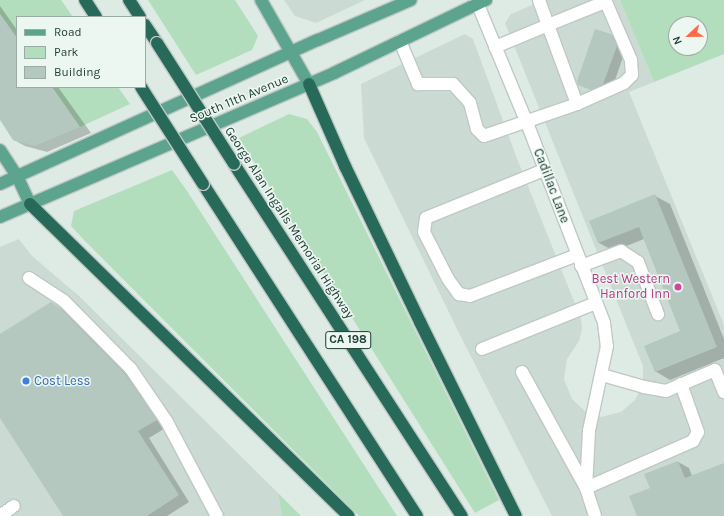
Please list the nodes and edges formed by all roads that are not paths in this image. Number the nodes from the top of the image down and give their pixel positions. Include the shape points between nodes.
1 (85, 0) edge
2 (129, 0) edge
3 (261, 0) edge
4 (411, 0) edge
5 (538, 0) edge
6 (480, 1) edge
7 (605, 1) edge
8 (95, 16) edge
9 (139, 16) edge
10 (548, 25) junction
11 (146, 26) edge
12 (400, 41) junction
13 (495, 47) junction
14 (291, 52) junction
15 (309, 84) junction
16 (142, 88) edge
17 (577, 104) junction
18 (527, 123) junction
19 (0, 150) edge
20 (544, 170) junction
21 (17, 176) junction
22 (0, 184) edge
23 (30, 204) junction
24 (0, 217) edge
25 (579, 260) junction
26 (29, 278) dead end
27 (596, 303) junction
28 (658, 314) dead end
29 (482, 349) dead end
30 (522, 372) dead end
31 (602, 375) junction
32 (681, 384) junction
33 (724, 392) edge
34 (586, 488) junction
35 (14, 506) dead end
36 (0, 516) edge
37 (217, 516) edge
38 (349, 516) edge
39 (417, 516) edge
40 (462, 516) edge
41 (516, 516) edge
42 (595, 516) edge

1 - 8 highway
2 - 9 highway
3 - 14 main road
4 - 14 main road, South 11th Avenue
5 - 10 street
6 - 12 main road, South 11th Avenue
6 - 13 street, Cadillac Lane
7 - 10 street
7 - 17 street via 631,60 632,75 624,83
10 - 13 street
10 - 17 street
11 - 40 highway, George Alan Ingalls Memorial Highway / CA 198, bridge
12 - 15 main road, South 11th Avenue
12 - 18 street via 418,84 453,84 470,104 477,129 484,136
13 - 18 street, Cadillac Lane
14 - 15 main road
14 - 21 main road, South 11th Avenue
15 - 23 main road, South 11th Avenue
15 - 41 highway via 406,294
16 - 39 highway, CA 198, bridge
17 - 18 street
18 - 20 street, Cadillac Lane
19 - 21 main road
20 - 25 street, Cadillac Lane
20 - 25 street via 426,218 424,232 448,279 459,294 470,296
21 - 22 main road, South 11th Avenue
21 - 23 main road
23 - 24 main road, South 11th Avenue
23 - 38 highway
25 - 27 street, Cadillac Lane
25 - 28 street via 621,251 627,254 638,262
26 - 37 street via 64,301 131,369 167,422
27 - 29 street
27 - 31 street, Cadillac Lane via 604,322 607,346
30 - 34 street
31 - 32 street via 666,391
31 - 34 street, Cadillac Lane via 588,430
32 - 33 street via 715,370
32 - 34 street via 698,432 693,441
34 - 42 street
35 - 36 street

